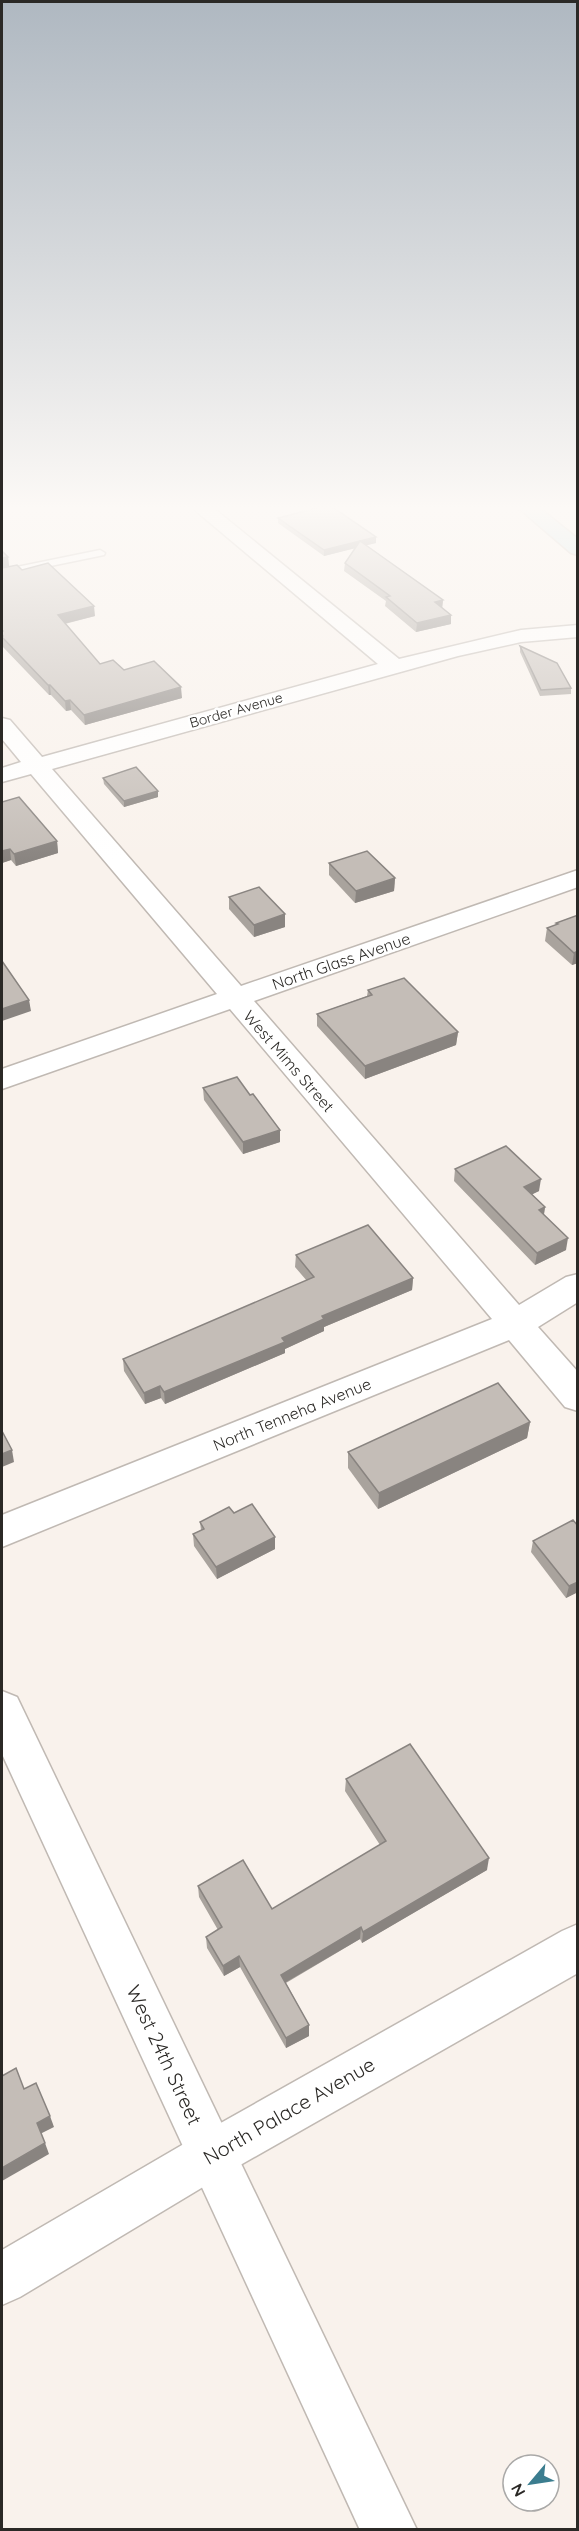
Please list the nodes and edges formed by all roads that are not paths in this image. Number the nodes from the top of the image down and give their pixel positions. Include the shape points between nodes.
1 (343, 624) edge
2 (578, 631) edge
3 (394, 666) junction
4 (2, 724) edge
5 (37, 766) junction
6 (2, 775) edge
7 (578, 878) edge
8 (236, 998) junction
9 (2, 1079) edge
10 (578, 1286) edge
11 (515, 1324) junction
12 (578, 1397) edge
13 (2, 1531) edge
14 (2, 1710) edge
15 (578, 1947) edge
16 (212, 2155) junction
17 (2, 2279) edge
18 (389, 2529) edge

1 - 3 street
2 - 3 street, Border Avenue via 521,636
3 - 5 street, Border Avenue
4 - 5 street, West Mims Street
5 - 6 street, Border Avenue
5 - 8 street, West Mims Street
7 - 8 street, North Glass Avenue
8 - 9 street, North Glass Avenue
8 - 11 street, West Mims Street
10 - 11 street, North Tenneha Avenue
11 - 12 street, West Mims Street
11 - 13 street, North Tenneha Avenue
14 - 16 street, West 24th Street
15 - 16 street, North Palace Avenue
16 - 17 street, North Palace Avenue
16 - 18 street, West 24th Street

